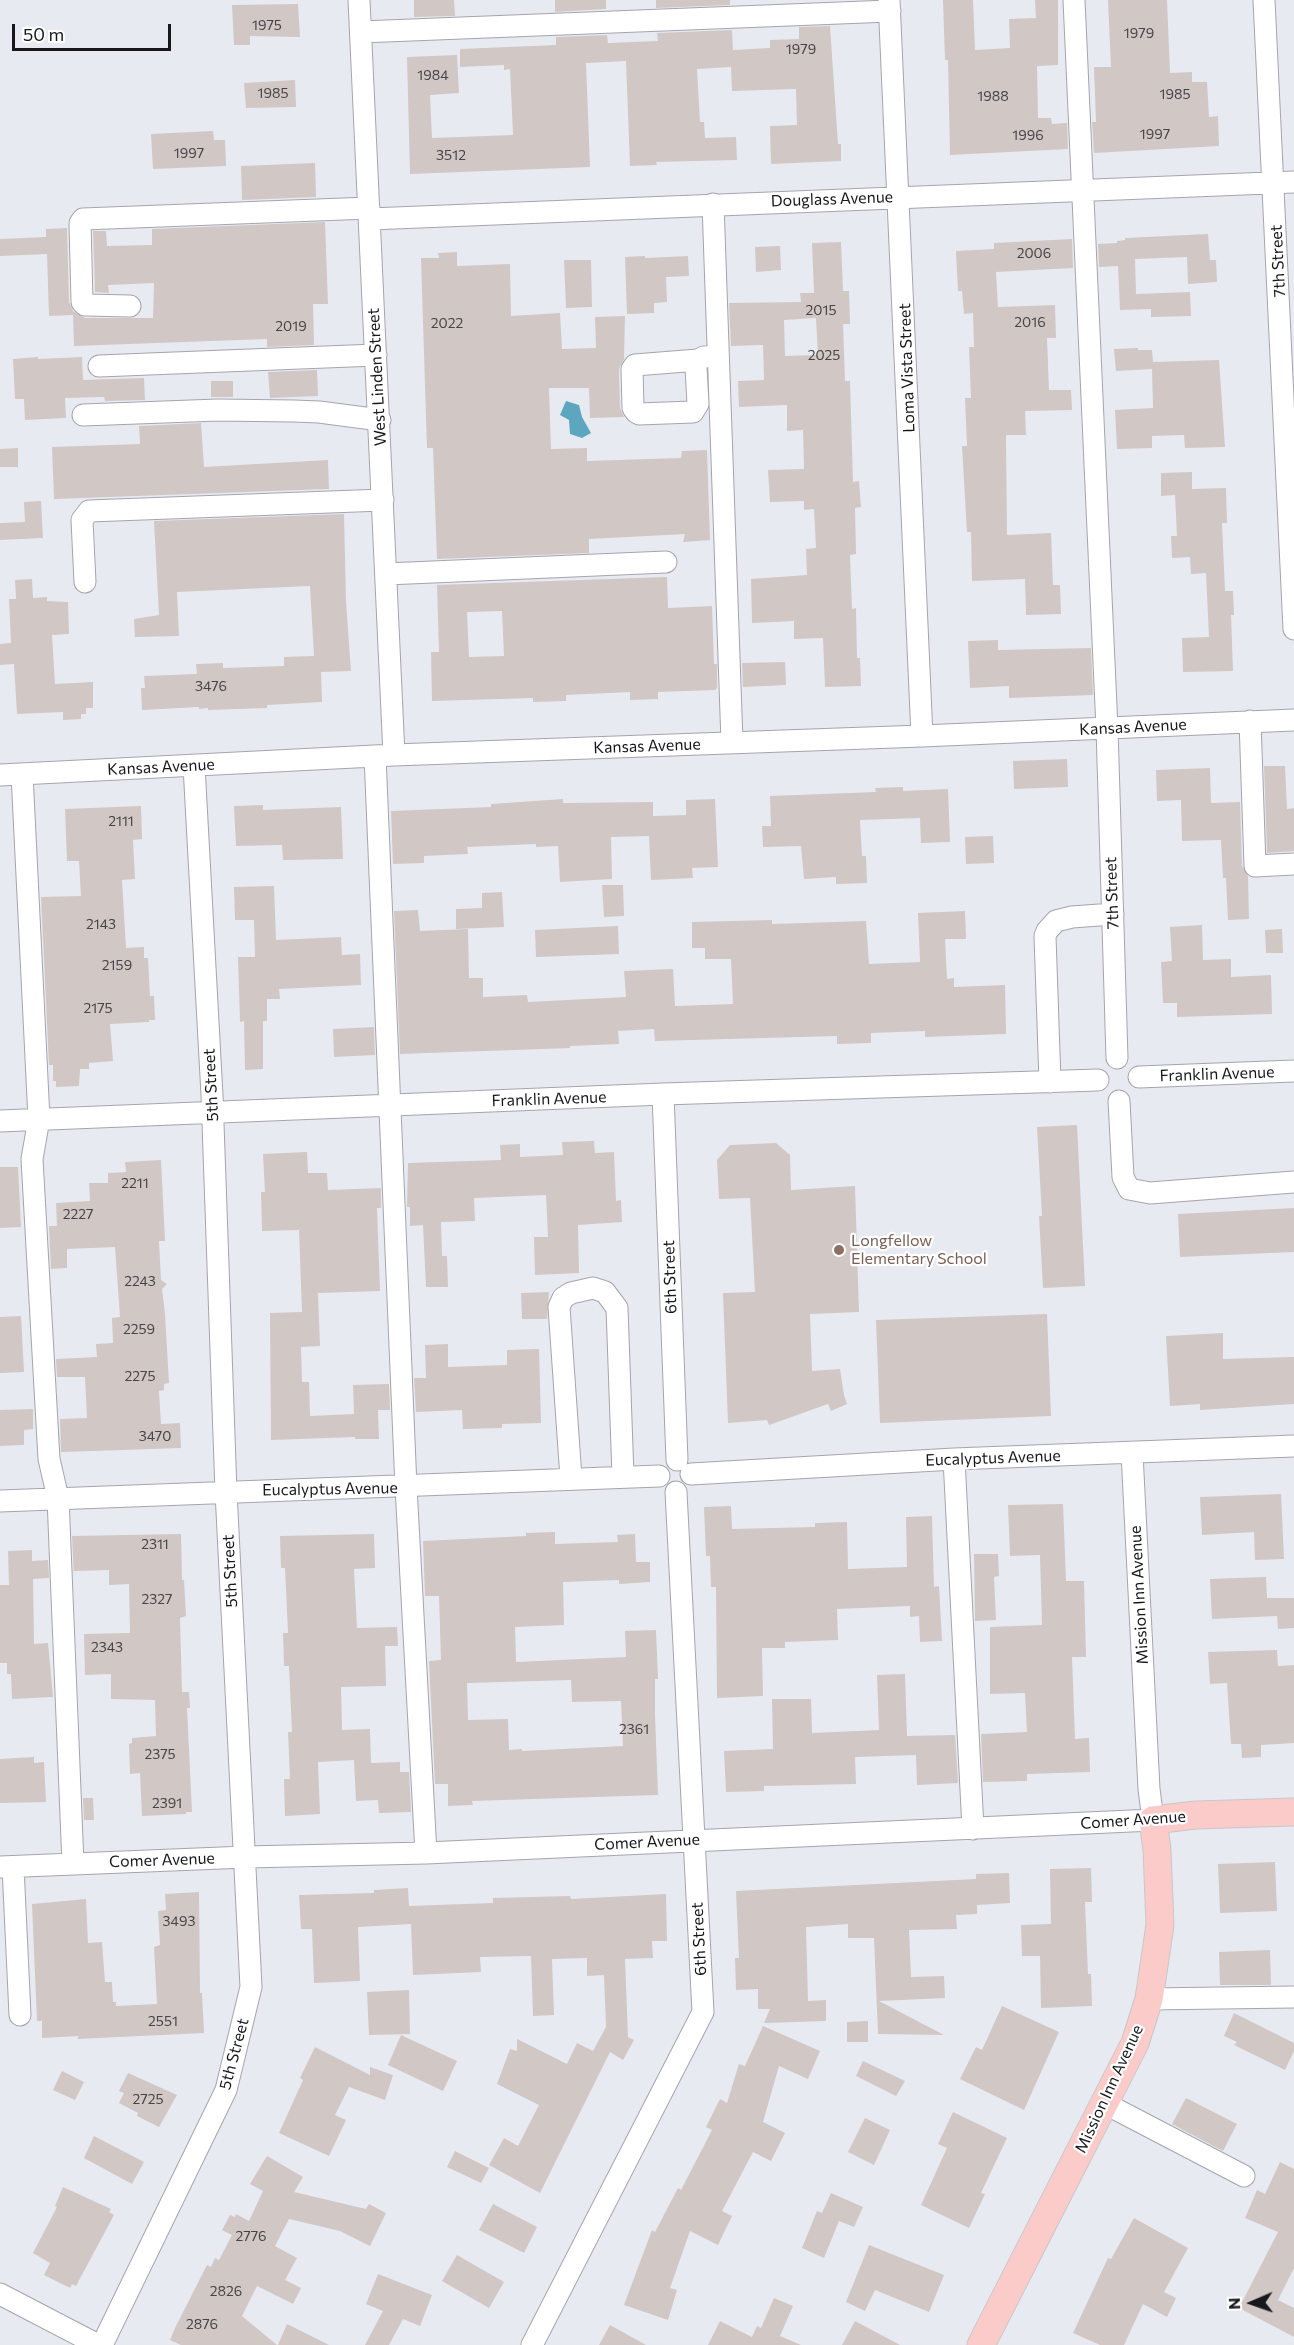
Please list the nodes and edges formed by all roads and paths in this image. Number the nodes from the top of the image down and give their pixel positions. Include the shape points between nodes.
1 (359, 0) edge
2 (1074, 0) edge
3 (1264, 0) edge
4 (889, 6) edge
5 (361, 32) junction
6 (1284, 182) edge
7 (1082, 192) junction
8 (899, 197) junction
9 (713, 204) junction
10 (369, 213) junction
11 (130, 306) dead end
12 (376, 355) junction
13 (99, 366) dead end
14 (83, 415) dead end
15 (380, 420) junction
16 (383, 500) junction
17 (666, 562) dead end
18 (386, 574) junction
19 (85, 582) dead end
20 (1294, 629) edge
21 (1294, 720) edge
22 (1250, 721) junction
23 (1107, 728) junction
24 (922, 736) junction
25 (732, 742) junction
26 (385, 755) junction
27 (194, 766) junction
28 (22, 774) junction
29 (0, 775) edge
30 (1294, 864) edge
31 (1113, 914) junction
32 (1117, 1058) junction
33 (1294, 1071) edge
34 (1139, 1077) junction
35 (1098, 1080) junction
36 (1050, 1082) junction
37 (663, 1094) junction
38 (1119, 1101) junction
39 (389, 1106) junction
40 (212, 1112) junction
41 (39, 1119) junction
42 (0, 1121) edge
43 (1294, 1182) edge
44 (1294, 1446) edge
45 (1132, 1453) junction
46 (954, 1459) junction
47 (684, 1467) junction
48 (623, 1476) junction
49 (659, 1476) junction
50 (571, 1478) junction
51 (405, 1487) junction
52 (226, 1492) junction
53 (676, 1492) junction
54 (58, 1498) junction
55 (0, 1501) edge
56 (1294, 1812) edge
57 (1153, 1820) junction
58 (974, 1829) junction
59 (694, 1840) junction
60 (426, 1853) junction
61 (246, 1857) junction
62 (73, 1864) junction
63 (7, 1867) edge
64 (1294, 1997) edge
65 (1149, 1999) junction
66 (20, 2015) dead end
67 (1104, 2103) junction
68 (1244, 2176) dead end
69 (0, 2294) edge
70 (100, 2345) edge
71 (532, 2345) edge
72 (981, 2345) edge

1 - 5 street, West Linden Street
2 - 7 street, 7th Street
3 - 6 street, 7th Street
4 - 5 street
4 - 8 street, Loma Vista Street
5 - 10 street, West Linden Street
6 - 7 street, Douglass Avenue
6 - 20 street, 7th Street
7 - 8 street, Douglass Avenue
7 - 23 street, 7th Street
8 - 9 street, Douglass Avenue
8 - 24 street, Loma Vista Street
9 - 10 street, Douglass Avenue
9 - 25 street via 708,358
10 - 11 street, Douglass Avenue via 83,219 82,302
10 - 12 street, West Linden Street
12 - 13 street
12 - 15 street, West Linden Street
14 - 15 street via 294,411
15 - 16 street, West Linden Street
16 - 18 street, West Linden Street
16 - 19 street via 89,511 82,520
17 - 18 street
18 - 26 street, West Linden Street
21 - 22 street, Kansas Avenue
22 - 23 street, Kansas Avenue
22 - 30 street via 1255,866
23 - 24 street, Kansas Avenue
23 - 31 street, 7th Street
24 - 25 street, Kansas Avenue
25 - 26 street, Kansas Avenue
26 - 27 street, Kansas Avenue
26 - 39 street, West Linden Street
27 - 28 street, Kansas Avenue
27 - 40 street, 5th Street
28 - 29 street, Kansas Avenue
28 - 41 street
31 - 32 street, 7th Street
31 - 36 street via 1056,921 1045,936
32 - 34 street via 1134,1064
32 - 35 street via 1102,1065
33 - 34 street, Franklin Avenue
34 - 38 street via 1132,1096
35 - 36 street, Franklin Avenue
35 - 38 street via 1101,1092
36 - 37 street, Franklin Avenue
37 - 39 street, Franklin Avenue
37 - 47 street, 6th Street
38 - 43 street via 1123,1177 1129,1189 1150,1193
39 - 40 street, Franklin Avenue
39 - 51 street, West Linden Street
40 - 41 street, Franklin Avenue
40 - 52 street, 5th Street
41 - 42 street, Franklin Avenue
41 - 54 street via 32,1159 49,1459
44 - 45 street, Eucalyptus Avenue
45 - 46 street, Eucalyptus Avenue
45 - 57 street, Mission Inn Avenue
46 - 47 street, Eucalyptus Avenue
46 - 58 street
47 - 49 street via 667,1462
47 - 53 street via 689,1484
48 - 49 street, Eucalyptus Avenue
48 - 50 street, Eucalyptus Avenue
48 - 50 street via 616,1308 605,1292 593,1288 571,1293 563,1298 560,1307
49 - 53 street via 663,1486
50 - 51 street, Eucalyptus Avenue
51 - 52 street, Eucalyptus Avenue
51 - 60 street, West Linden Street
52 - 54 street, Eucalyptus Avenue
52 - 61 street, 5th Street
53 - 59 street, 6th Street
54 - 55 street, Eucalyptus Avenue
54 - 62 street
56 - 57 main road, Comer Avenue
57 - 58 street, Comer Avenue
57 - 65 main road, Mission Inn Avenue via 1160,1926
58 - 59 street, Comer Avenue
59 - 60 street, Comer Avenue
59 - 71 street, 6th Street via 703,2012
60 - 61 street, Comer Avenue
61 - 62 street, Comer Avenue
61 - 70 street, 5th Street via 251,1987 226,2090
62 - 63 street, Comer Avenue
63 - 66 street
64 - 65 street
65 - 67 main road, Mission Inn Avenue via 1135,2043
67 - 68 street
67 - 72 main road, Mission Inn Avenue
69 - 70 street

